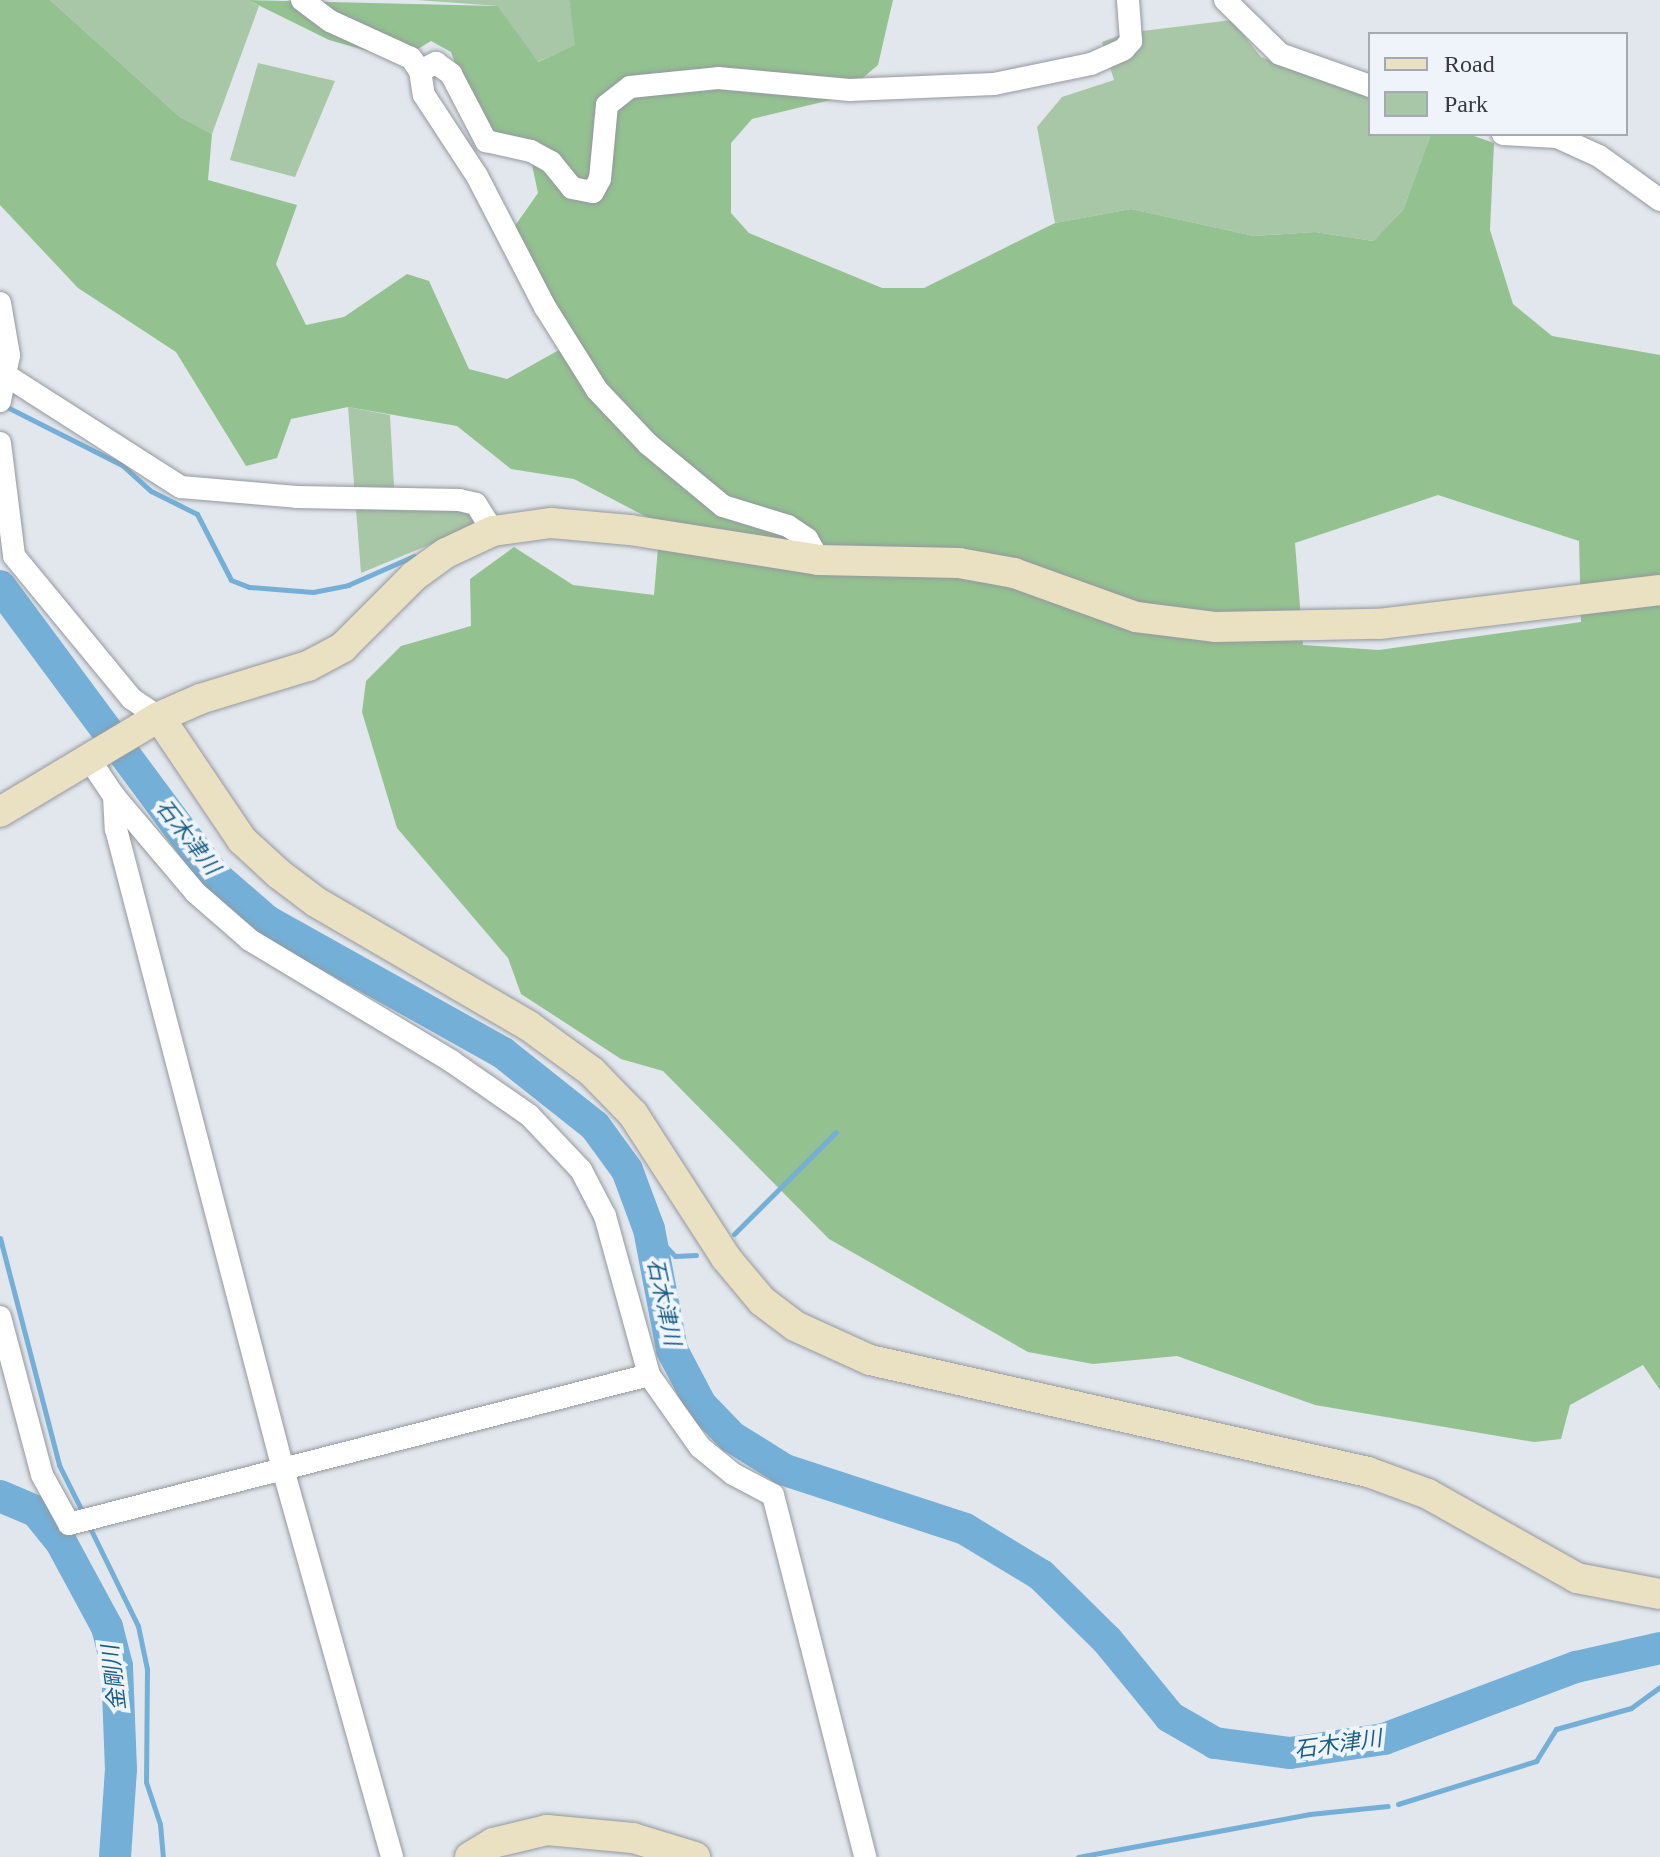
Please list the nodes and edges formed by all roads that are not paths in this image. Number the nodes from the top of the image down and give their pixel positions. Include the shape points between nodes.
1 (302, 0) edge
2 (1128, 0) edge
3 (1225, 0) edge
4 (420, 71) junction
5 (1368, 85) edge
6 (1539, 136) edge
7 (1660, 200) edge
8 (0, 303) edge
9 (1, 388) edge
10 (0, 443) edge
11 (493, 531) junction
12 (819, 560) junction
13 (1660, 590) edge
14 (159, 717) junction
15 (91, 757) junction
16 (114, 796) junction
17 (0, 812) edge
18 (0, 1317) edge
19 (649, 1375) junction
20 (283, 1469) junction
21 (1660, 1594) edge
22 (392, 1857) edge
23 (470, 1857) edge
24 (695, 1857) edge
25 (865, 1857) edge

1 - 4 street via 330,21 399,50
2 - 4 street via 1131,41 1124,49 1091,64 994,84 849,90 718,78 630,87 607,105 600,179 593,192 572,188 551,162 531,151 486,141 451,74 436,63
3 - 5 street via 1280,54
4 - 12 street via 424,95 477,176 545,307 597,390 648,444 723,506 788,526 807,539
6 - 7 street via 1557,137 1599,156
8 - 9 street via 9,355
9 - 11 street via 181,487 297,497 459,500 476,504
10 - 14 street via 14,556 132,699
11 - 12 street via 551,523 630,530
11 - 14 street via 414,576 343,647 320,660
12 - 13 street via 987,568 1136,617 1216,627 1379,624
14 - 15 street
14 - 21 street via 242,840 279,874 316,902 529,1026 592,1072 633,1114 726,1258 762,1301 795,1326 870,1360 1368,1472 1428,1494 1577,1578
15 - 16 street
15 - 17 street
16 - 19 street via 196,893 250,940 451,1061 529,1115 581,1170 605,1216
16 - 20 street via 116,829
18 - 20 street via 42,1475 69,1524
19 - 20 street
19 - 25 street via 700,1447 733,1474 773,1495
20 - 22 street
23 - 24 street via 493,1843 547,1830 633,1838

